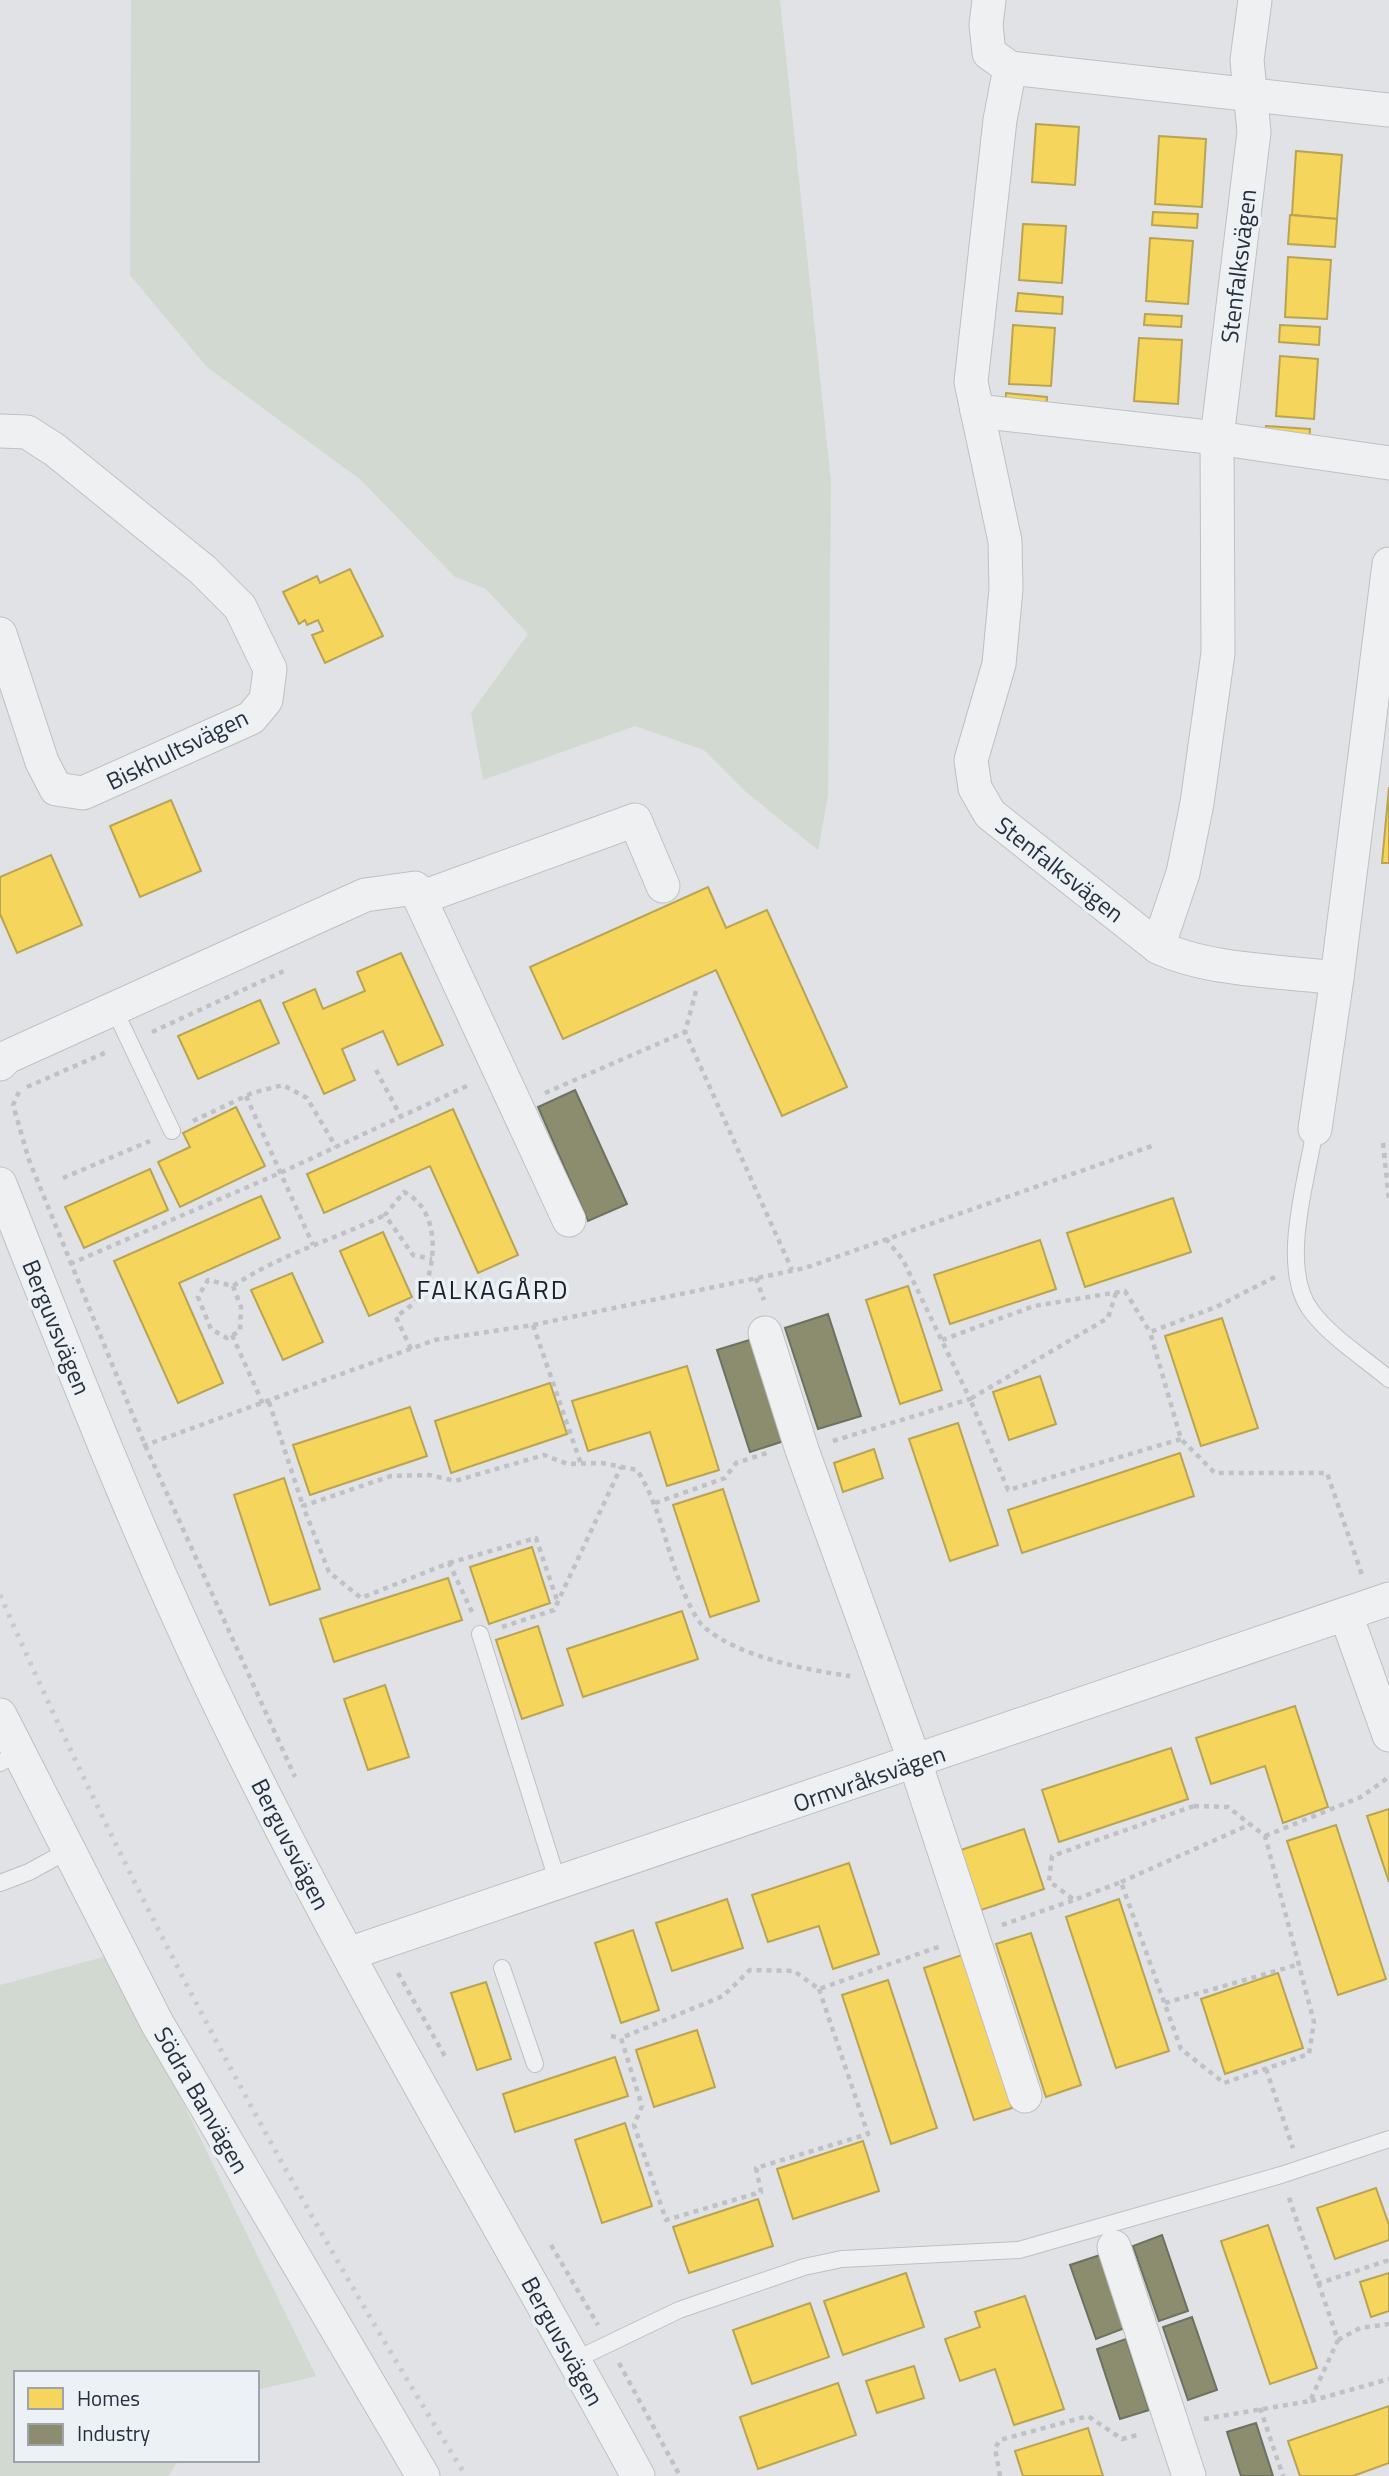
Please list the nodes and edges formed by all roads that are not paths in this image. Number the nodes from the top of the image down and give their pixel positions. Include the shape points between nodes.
1 (989, 0) edge
2 (1255, 0) edge
3 (1010, 68) junction
4 (1252, 93) junction
5 (1389, 110) edge
6 (977, 411) junction
7 (0, 431) edge
8 (1217, 438) junction
9 (1389, 463) edge
10 (1389, 564) edge
11 (0, 634) edge
12 (1385, 635) edge
13 (663, 886) dead end
14 (420, 898) junction
15 (1158, 947) junction
16 (1337, 978) junction
17 (114, 1009) junction
18 (0, 1064) edge
19 (1315, 1129) joint
20 (172, 1131) road end
21 (0, 1184) edge
22 (569, 1220) dead end
23 (765, 1333) dead end
24 (1389, 1379) edge
25 (1369, 1607) edge
26 (480, 1634) road end
27 (0, 1715) edge
28 (1389, 1735) edge
29 (10, 1757) edge
30 (915, 1762) junction
31 (69, 1850) junction
32 (0, 1883) edge
33 (558, 1883) junction
34 (363, 1949) junction
35 (502, 1968) dead end
36 (535, 2064) dead end
37 (1025, 2096) dead end
38 (1389, 2139) edge
39 (1114, 2247) dead end
40 (575, 2360) junction
41 (422, 2476) edge
42 (638, 2476) edge
43 (1189, 2476) edge

1 - 3 street via 989,52
2 - 4 street, Stenfalksvägen via 1247,60
3 - 4 street
3 - 6 street, Stenfalksvägen via 1000,120 971,382
4 - 5 street
4 - 8 street, Stenfalksvägen via 1254,132
6 - 8 street
6 - 15 street, Stenfalksvägen via 1005,541 1006,589 999,664 971,760 975,788 990,814
7 - 11 street, Biskhultsvägen via 27,432 55,450 203,570 240,607 271,669 266,700 251,718 83,793 56,789 42,762
8 - 9 street
8 - 15 street, Stenfalksvägen via 1217,653 1195,815 1183,873
10 - 12 street
12 - 16 street
13 - 14 street via 635,820
14 - 17 street via 415,888 365,895
14 - 22 street
15 - 16 street, Stenfalksvägen via 1208,962
16 - 19 street
17 - 18 street
17 - 20 lane
19 - 24 lane via 1295,1267 1300,1286 1311,1311
21 - 34 street, Berguvsvägen via 109,1457 225,1717
23 - 30 street via 800,1446
25 - 28 street
25 - 30 street, Ormvråksvägen
26 - 33 lane
27 - 29 street, Södra Banvägen
29 - 31 street, Södra Banvägen
30 - 33 street, Ormvråksvägen
30 - 37 street
31 - 32 lane
31 - 41 street, Södra Banvägen via 157,2022
33 - 34 street, Ormvråksvägen
34 - 40 street, Berguvsvägen via 451,2144
35 - 36 lane
38 - 40 lane via 1019,2250 842,2259 804,2267 679,2310
39 - 43 street
40 - 42 street, Berguvsvägen

